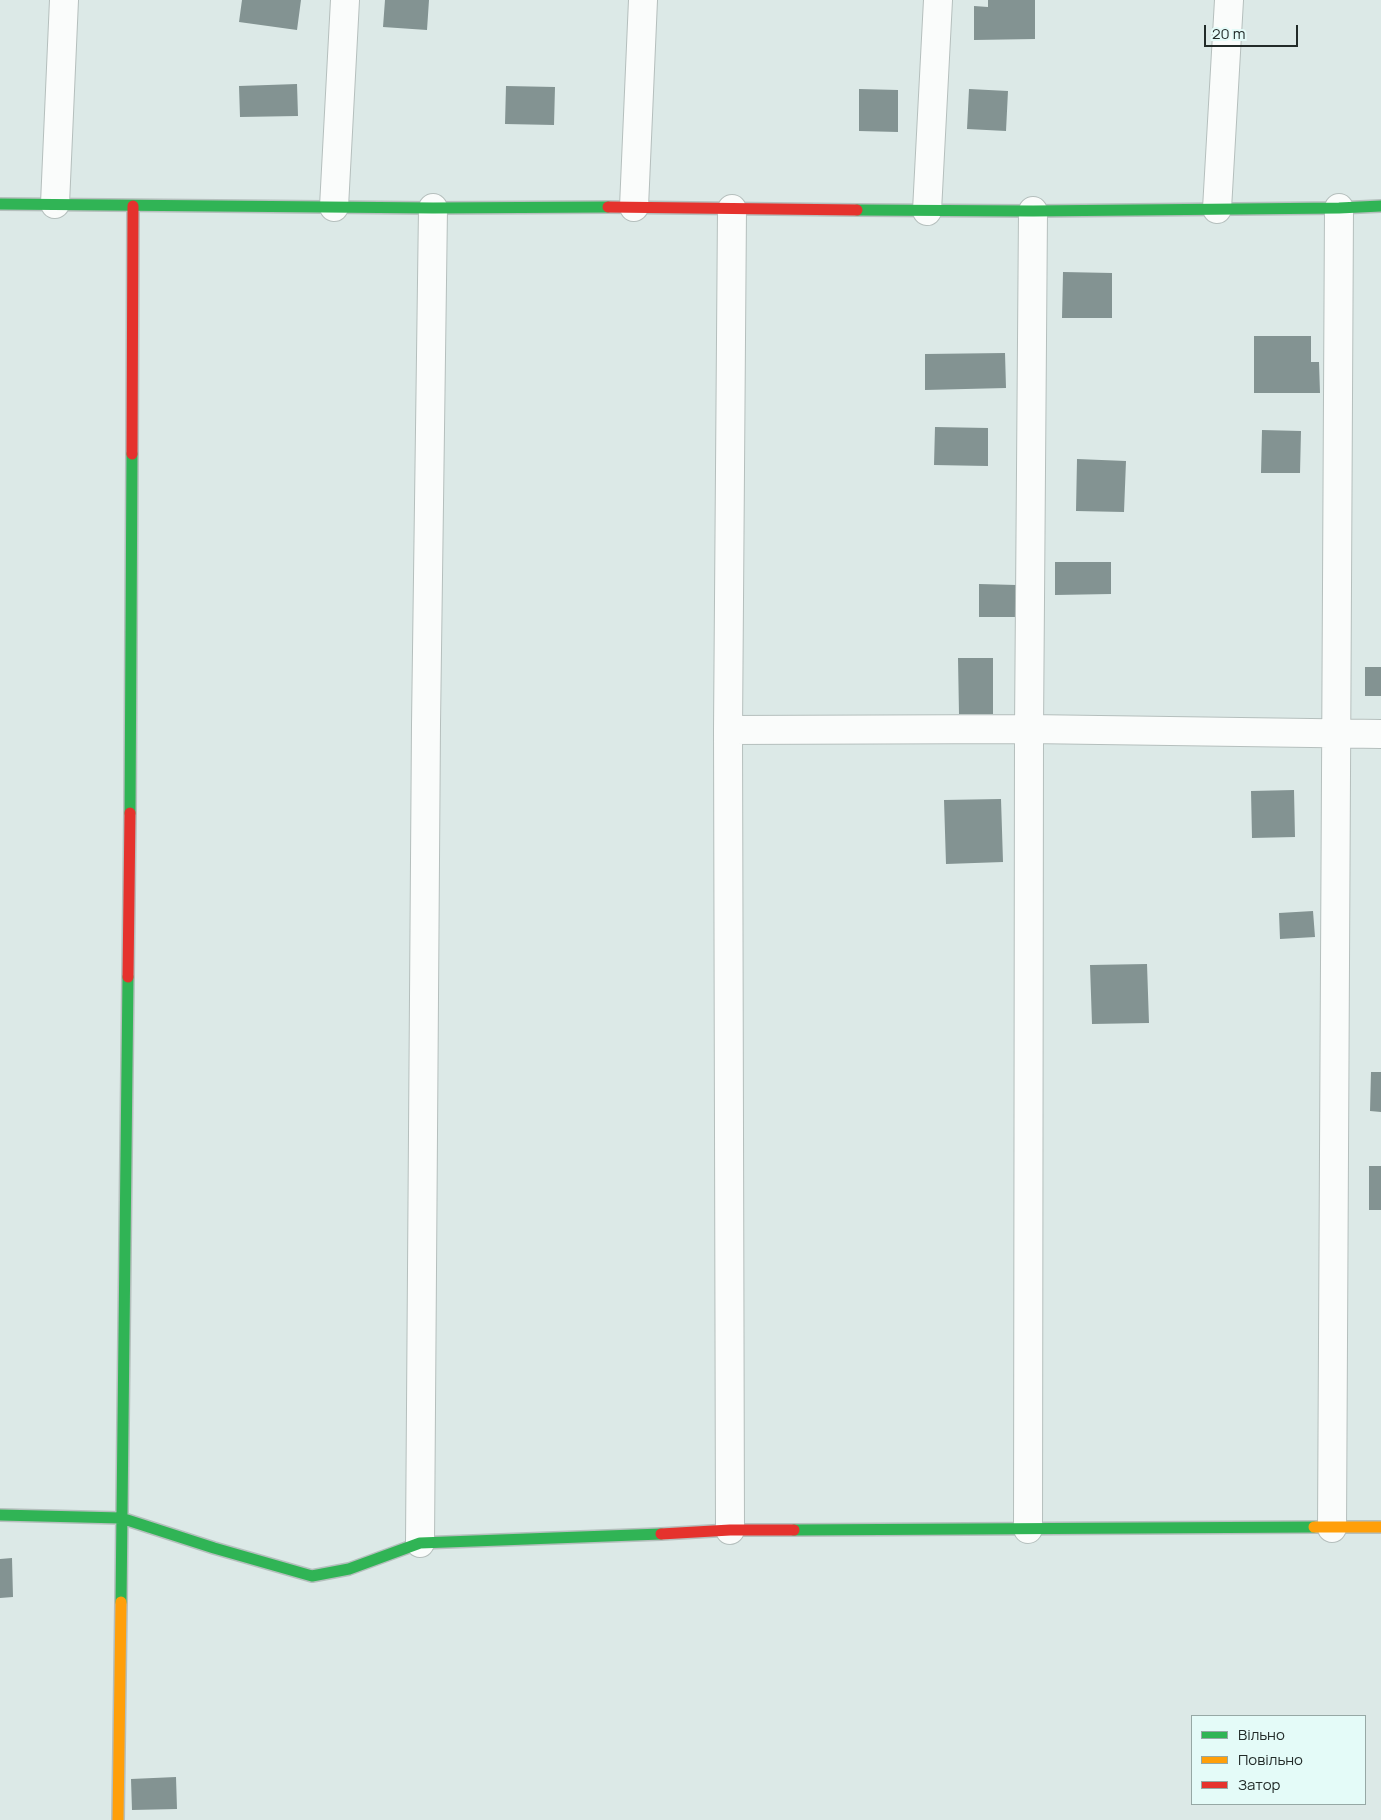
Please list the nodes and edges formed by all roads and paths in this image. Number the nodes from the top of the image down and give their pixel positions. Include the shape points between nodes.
1 (64, 0) edge
2 (345, 0) edge
3 (643, 0) edge
4 (938, 0) edge
5 (1229, 0) edge
6 (0, 204) edge
7 (55, 204) junction
8 (133, 206) junction
9 (1381, 206) edge
10 (334, 207) junction
11 (634, 207) junction
12 (433, 208) junction
13 (1339, 208) junction
14 (732, 209) junction
15 (1217, 209) junction
16 (927, 211) junction
17 (1033, 211) junction
18 (1029, 729) junction
19 (728, 730) junction
20 (1336, 734) junction
21 (1381, 734) edge
22 (0, 1515) edge
23 (121, 1518) junction
24 (1381, 1527) edge
25 (1332, 1528) junction
26 (1028, 1529) junction
27 (730, 1530) junction
28 (420, 1543) junction
29 (118, 1820) edge

1 - 7 street
2 - 10 street
3 - 11 street
4 - 16 street
5 - 15 street
6 - 7 street
7 - 8 street
8 - 10 street
8 - 23 street
9 - 13 street
10 - 12 street
11 - 12 street
11 - 14 street
12 - 28 street
13 - 15 street
13 - 20 street
14 - 16 street
14 - 19 street
15 - 17 street
16 - 17 street
17 - 18 street
18 - 19 street
18 - 20 street
18 - 26 street
19 - 27 street
20 - 21 street
20 - 25 street
22 - 23 street
23 - 28 street via 312,1576 349,1569
23 - 29 street
24 - 25 street
25 - 26 street
26 - 27 street
27 - 28 street via 612,1538

